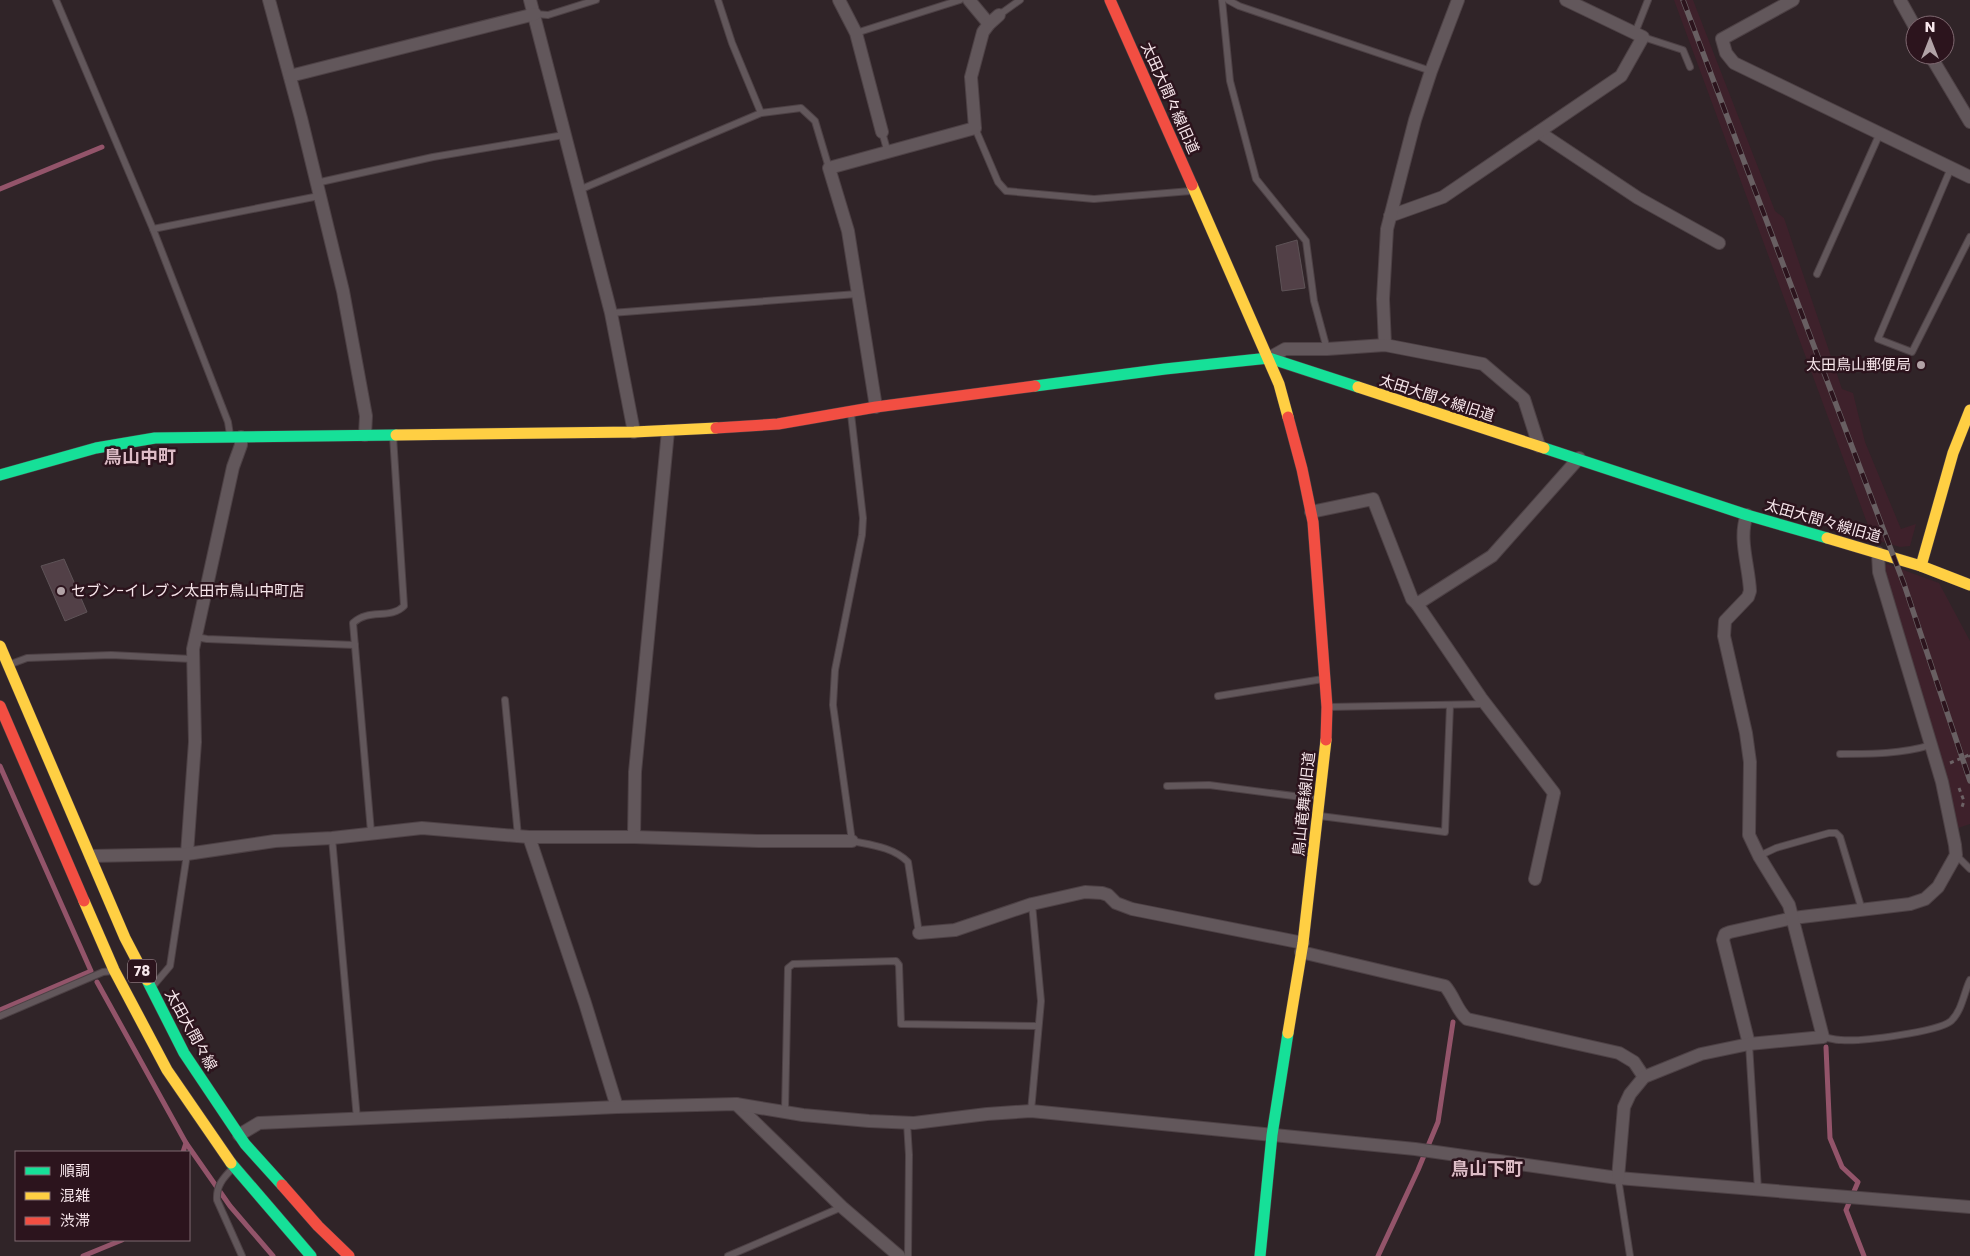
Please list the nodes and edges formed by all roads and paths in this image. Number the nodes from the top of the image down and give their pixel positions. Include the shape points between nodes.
1 (56, 0) edge
2 (270, 0) edge
3 (530, 0) edge
4 (596, 0) edge
5 (718, 0) edge
6 (839, 0) edge
7 (960, 0) edge
8 (969, 0) edge
9 (1020, 0) edge
10 (1110, 0) edge
11 (1222, 0) edge
12 (1228, 0) edge
13 (1458, 0) edge
14 (1566, 0) edge
15 (1648, 0) edge
16 (1793, 0) edge
17 (1900, 0) edge
18 (1241, 3) edge
19 (535, 14) junction
20 (999, 15) joint
21 (1908, 15) edge
22 (988, 24) junction
23 (856, 33) junction
24 (1639, 35) junction
25 (1936, 65) edge
26 (1690, 67) dead end
27 (1431, 71) junction
28 (290, 76) junction
29 (761, 114) junction
30 (1970, 122) edge
31 (975, 128) junction
32 (882, 132) joint
33 (1539, 132) junction
34 (1880, 134) junction
35 (564, 135) junction
36 (888, 153) junction
37 (828, 168) junction
38 (1951, 168) junction
39 (1970, 177) edge
40 (318, 190) junction
41 (579, 190) junction
42 (1195, 190) junction
43 (1390, 216) junction
44 (153, 229) junction
45 (1970, 238) edge
46 (1719, 242) dead end
47 (1817, 274) dead end
48 (857, 294) junction
49 (611, 313) junction
50 (1385, 345) junction
51 (1327, 349) junction
52 (1269, 358) junction
53 (876, 407) junction
54 (850, 410) junction
55 (1970, 410) edge
56 (668, 431) junction
57 (634, 432) junction
58 (393, 435) junction
59 (365, 436) junction
60 (236, 438) junction
61 (1539, 446) junction
62 (1579, 458) junction
63 (0, 474) edge
64 (1311, 512) junction
65 (1747, 515) junction
66 (1878, 553) junction
67 (1921, 566) junction
68 (1970, 585) edge
69 (1418, 604) junction
70 (196, 637) junction
71 (355, 645) junction
72 (0, 646) edge
73 (192, 659) junction
74 (8, 665) junction
75 (1325, 679) junction
76 (1218, 696) dead end
77 (504, 700) dead end
78 (1485, 704) junction
79 (1450, 705) junction
80 (0, 706) edge
81 (1327, 707) junction
82 (1931, 745) junction
83 (1840, 754) dead end
84 (1970, 756) edge
85 (1950, 763) dead end
86 (1167, 786) dead end
87 (1962, 796) dead end
88 (1321, 799) junction
89 (1962, 807) dead end
90 (1319, 816) junction
91 (371, 832) junction
92 (524, 837) junction
93 (634, 837) junction
94 (332, 838) junction
95 (852, 841) junction
96 (187, 854) junction
97 (1956, 855) junction
98 (91, 856) junction
99 (1759, 856) junction
100 (1970, 868) edge
101 (1535, 879) dead end
102 (1032, 904) junction
103 (1862, 910) junction
104 (1793, 918) junction
105 (919, 933) joint
106 (1302, 948) junction
107 (114, 970) junction
108 (1970, 980) edge
109 (151, 989) junction
110 (0, 1016) edge
111 (1037, 1026) junction
112 (1822, 1037) junction
113 (1749, 1044) junction
114 (1644, 1077) junction
115 (736, 1104) junction
116 (617, 1107) junction
117 (785, 1111) junction
118 (1031, 1111) junction
119 (357, 1118) junction
120 (907, 1123) junction
121 (239, 1135) junction
122 (1272, 1135) junction
123 (234, 1167) junction
124 (1618, 1178) junction
125 (1758, 1190) junction
126 (842, 1207) junction
127 (1970, 1207) edge
128 (242, 1256) edge
129 (311, 1256) edge
130 (349, 1256) edge
131 (728, 1256) edge
132 (899, 1256) edge
133 (908, 1256) edge
134 (1260, 1256) edge
135 (1630, 1256) edge

1 - 44 lane
2 - 28 street
3 - 19 street
4 - 19 lane via 548,15
5 - 29 lane
6 - 23 street
7 - 23 lane
8 - 22 street
9 - 20 lane
10 - 42 street, 太田大間々線旧道
11 - 51 lane via 1230,81 1256,179 1306,242 1314,301
12 - 18 lane
13 - 27 street
14 - 24 street
15 - 24 lane
16 - 34 street via 1722,39 1726,53 1734,63
17 - 21 street
18 - 27 lane
19 - 28 street
19 - 35 street
20 - 22 street
22 - 31 street via 971,77
23 - 32 street
24 - 26 lane via 1683,50
24 - 33 street via 1621,76
25 - 30 street
27 - 43 street
28 - 40 street
29 - 37 lane via 801,108 815,121
29 - 41 lane
31 - 36 street
31 - 42 lane via 998,182 1006,192 1094,199
32 - 36 lane
33 - 43 street via 1443,197
33 - 46 street via 1638,198
34 - 38 street
34 - 47 lane
35 - 40 lane via 433,157
35 - 41 street
36 - 37 street
37 - 48 street via 848,231
38 - 39 street
38 - 45 lane via 1878,339 1912,352
40 - 44 lane
40 - 59 street via 343,291 366,416
41 - 49 street
42 - 52 street, 太田大間々線旧道
43 - 50 street via 1383,299
44 - 60 lane
48 - 49 lane
48 - 53 street
49 - 57 street
50 - 51 street
50 - 61 street via 1483,364 1524,399
51 - 52 street via 1285,349
52 - 53 street
52 - 61 street, 太田大間々線旧道
52 - 64 street, 鳥山竜舞線旧道 via 1280,384
53 - 54 street
54 - 56 street via 778,424
54 - 95 lane via 863,518 834,670 833,705
55 - 67 street via 1952,453
56 - 57 street
56 - 93 street via 635,772
57 - 58 street
58 - 59 street
58 - 71 lane via 404,606 398,611 361,616 353,623
59 - 60 street
60 - 63 street via 155,438 96,448
60 - 70 street via 241,445 233,467
61 - 62 street, 太田大間々線旧道
62 - 65 street, 太田大間々線旧道
62 - 69 street via 1492,556
64 - 69 street via 1373,499 1412,599
64 - 75 street, 鳥山竜舞線旧道
65 - 66 street, 太田大間々線旧道
65 - 99 street via 1743,524 1750,591 1725,621 1724,636 1746,733 1750,762 1748,819 1750,835
66 - 67 street, 太田大間々線旧道
66 - 82 street via 1879,572
67 - 68 street, 太田大間々線旧道
69 - 78 street
70 - 71 lane
70 - 73 street
71 - 91 lane
72 - 74 street, 太田大間々線 / 78
73 - 74 lane via 111,655 26,658
73 - 96 street via 196,742
74 - 98 street, 太田大間々線 / 78
75 - 76 lane
75 - 81 street, 鳥山竜舞線旧道
77 - 92 lane
78 - 79 lane
78 - 101 street via 1554,793
79 - 81 lane
79 - 90 lane via 1445,832
80 - 107 street, 78
81 - 88 street, 鳥山竜舞線旧道
82 - 83 lane via 1909,751
82 - 97 street via 1942,782
84 - 85 path, bridge
86 - 88 lane via 1209,785
87 - 89 path
88 - 90 street, 鳥山竜舞線旧道
90 - 106 street, 鳥山竜舞線旧道
91 - 92 street via 422,828
91 - 94 street
92 - 93 street
92 - 116 street via 580,986
93 - 95 street
94 - 96 street via 275,841
94 - 119 lane
95 - 105 lane via 891,850 908,862
96 - 98 street
96 - 109 lane via 170,966
97 - 100 lane
97 - 103 street via 1938,887 1926,899
98 - 109 street, 太田大間々線 / 78 via 125,938
99 - 103 lane via 1776,848 1836,833 1840,837
99 - 104 street via 1789,905
102 - 105 street via 956,930
102 - 106 street via 1086,892 1102,893 1116,903 1132,908
102 - 111 lane via 1041,1001
103 - 104 street
104 - 112 street
104 - 113 street via 1725,934 1723,940
106 - 114 street via 1445,986 1467,1019 1619,1053 1634,1062
106 - 122 street, 鳥山竜舞線旧道
107 - 110 lane
107 - 123 street, 78 via 167,1070
108 - 112 lane via 1950,1022 1922,1032 1884,1037 1842,1040
109 - 121 street, 太田大間々線 / 78 via 184,1053
111 - 117 lane via 901,1024 899,965 896,961 794,964 788,968
111 - 118 lane
112 - 113 street
113 - 114 street via 1701,1054
113 - 125 lane
114 - 124 street via 1624,1107
115 - 116 street
115 - 117 street
115 - 126 street
116 - 119 street
117 - 120 street
118 - 120 street
118 - 122 street
119 - 121 street via 259,1123
120 - 133 lane
121 - 130 street, 太田大間々線 / 78 via 318,1226
122 - 124 street via 1416,1149
122 - 134 street, 鳥山竜舞線旧道
123 - 128 lane via 219,1184 216,1193
123 - 129 street, 78
124 - 125 street
124 - 135 lane
125 - 127 street
126 - 131 lane
126 - 132 street

